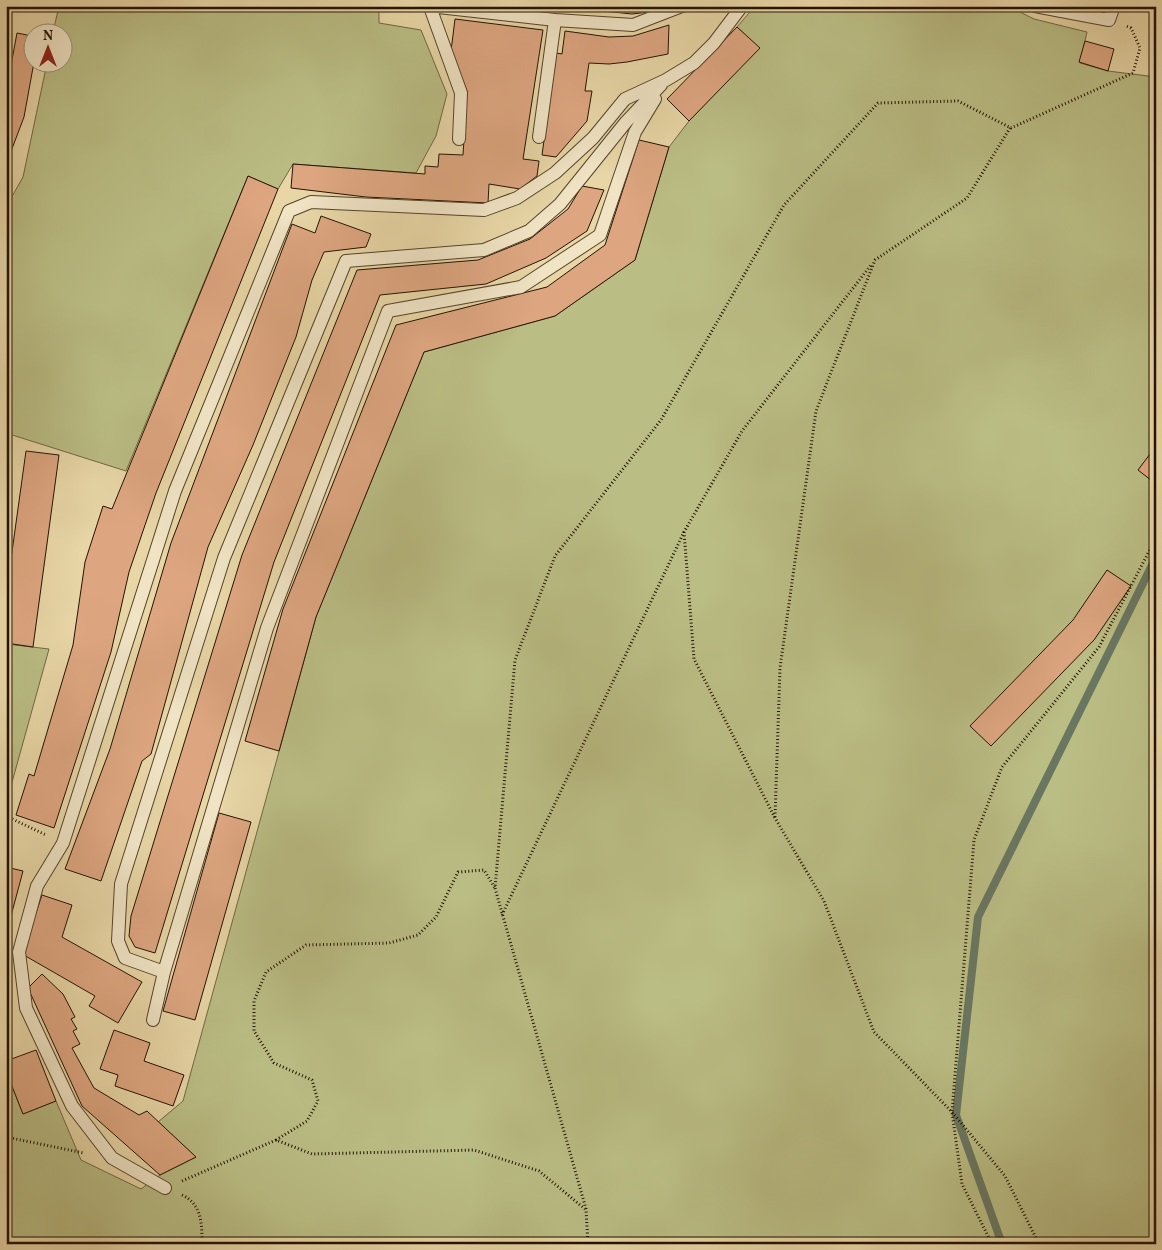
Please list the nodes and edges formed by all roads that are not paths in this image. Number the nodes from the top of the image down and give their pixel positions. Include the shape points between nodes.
1 (430, 6) edge
2 (682, 6) edge
3 (742, 6) edge
4 (1035, 6) edge
5 (1114, 6) edge
6 (555, 20) junction
7 (666, 80) junction
8 (539, 137) dead end
9 (459, 139) dead end
10 (164, 972) junction
11 (153, 1020) dead end
12 (165, 1188) road end

1 - 6 lane
1 - 9 lane via 461,93
2 - 6 lane via 633,25
3 - 7 lane via 694,63
4 - 5 lane via 1109,20
6 - 8 lane
7 - 10 lane via 635,132 600,235 521,287 388,310 268,628
7 - 10 lane via 626,122 560,204 529,232 484,250 346,261 224,558 121,884 118,941 125,958
7 - 12 lane via 625,99 593,138 555,173 517,198 484,210 311,202 289,211 175,491 63,843 37,886 19,952 26,1008 72,1106 112,1158
10 - 11 lane

